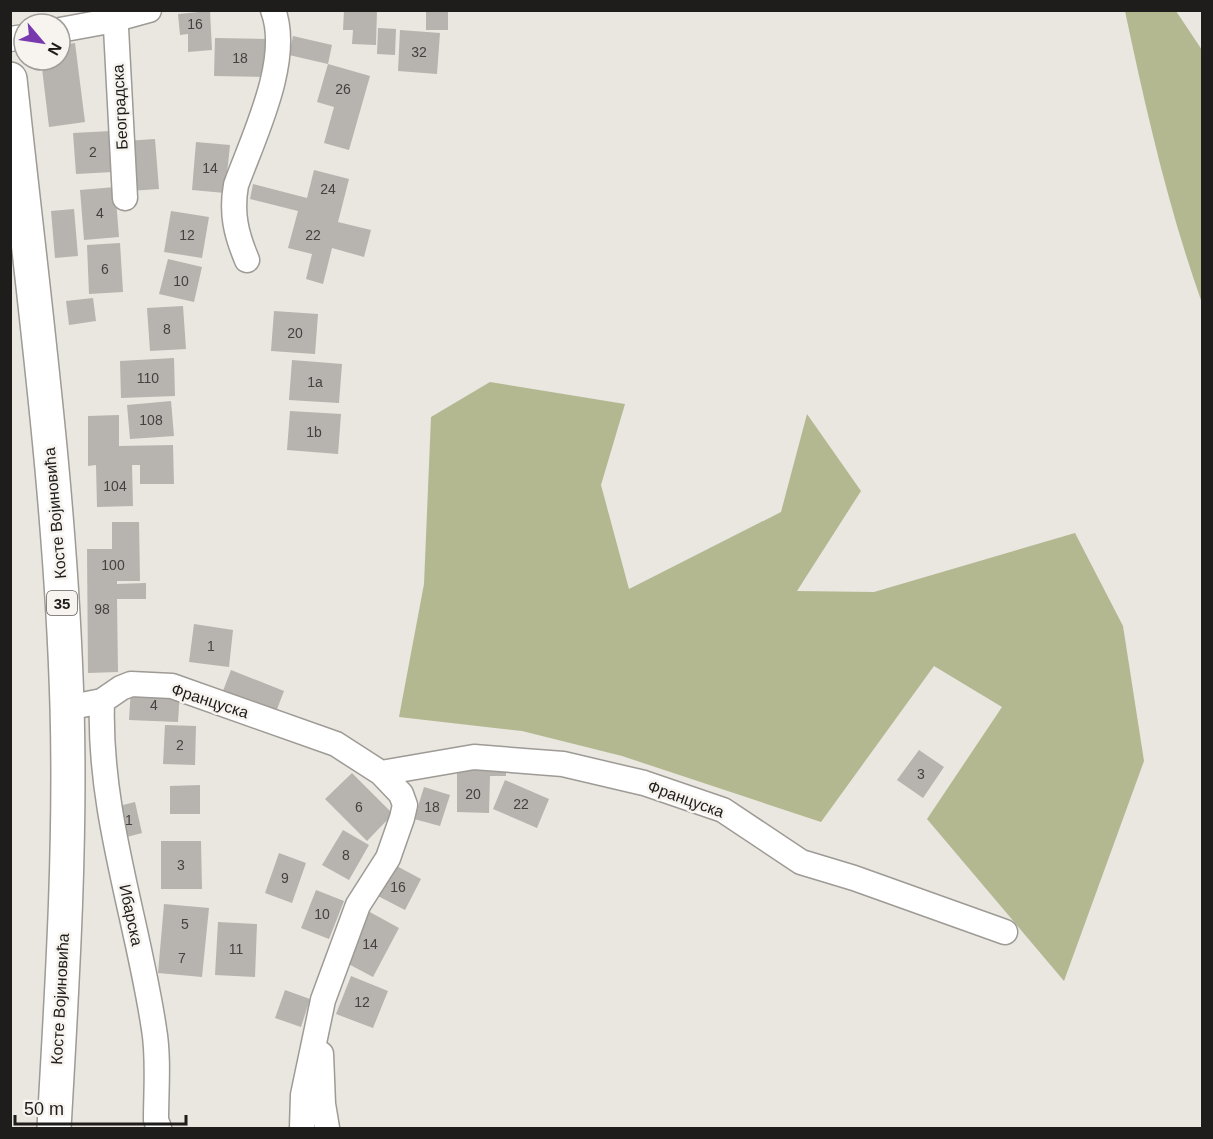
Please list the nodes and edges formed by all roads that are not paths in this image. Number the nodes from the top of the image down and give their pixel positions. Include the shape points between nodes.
1 (149, 10) edge
2 (273, 10) edge
3 (108, 21) junction
4 (72, 28) edge
5 (10, 79) edge
6 (125, 198) dead end
7 (247, 260) dead end
8 (102, 701) junction
9 (67, 708) junction
10 (381, 774) junction
11 (1005, 932) dead end
12 (312, 1056) junction
13 (54, 1128) edge
14 (159, 1128) edge
15 (302, 1128) edge
16 (327, 1128) edge

1 - 3 street
2 - 7 street via 278,42 274,75 233,202 234,223
3 - 4 street
3 - 6 street, Београдска via 116,28
5 - 9 main road, Косте Војиновића / 35 via 56,519
8 - 9 street, Француска
8 - 10 street, Француска via 131,684 172,686 336,744
8 - 14 street, Ибарска via 101,730 116,844 154,1030
9 - 13 main road, Косте Војиновића / 35 via 66,862
10 - 11 street, Француска via 474,757 563,764 644,783 723,810 801,862
10 - 12 street, Француска via 401,794 405,805 402,818 388,858 358,905 323,1000
12 - 15 street, Француска via 303,1095
12 - 16 street via 316,1052 323,1058

